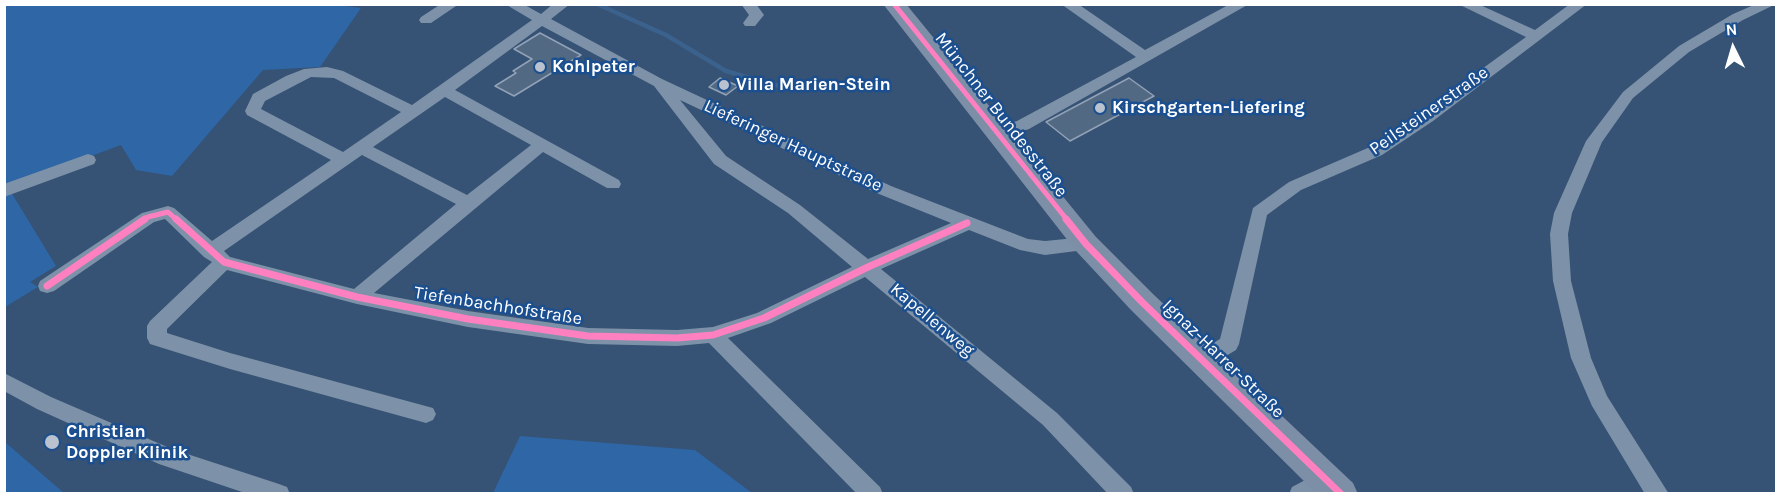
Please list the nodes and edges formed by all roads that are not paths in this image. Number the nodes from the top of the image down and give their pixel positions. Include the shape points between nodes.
1 (452, 4) edge
2 (512, 4) edge
3 (563, 4) edge
4 (748, 4) edge
5 (894, 4) edge
6 (1068, 4) edge
7 (1242, 4) edge
8 (1465, 4) edge
9 (1580, 4) edge
10 (1769, 4) edge
11 (426, 20) dead end
12 (540, 21) junction
13 (750, 23) dead end
14 (1536, 36) junction
15 (1144, 56) junction
16 (657, 82) junction
17 (442, 89) junction
18 (411, 111) junction
19 (997, 134) junction
20 (542, 144) junction
21 (360, 147) junction
22 (343, 159) junction
23 (88, 160) dead end
24 (613, 184) dead end
25 (4, 191) edge
26 (468, 202) junction
27 (967, 223) junction
28 (1086, 244) junction
29 (217, 257) junction
30 (868, 267) junction
31 (47, 286) dead end
32 (357, 297) junction
33 (713, 335) junction
34 (1202, 360) junction
35 (4, 381) edge
36 (426, 414) dead end
37 (1322, 489) edge
38 (279, 494) edge
39 (872, 494) edge
40 (1123, 494) edge
41 (1658, 494) edge

1 - 11 street
2 - 12 street, Lieferinger Hauptstraße
3 - 12 street
4 - 13 street via 757,15
5 - 19 main road, Münchner Bundesstraße
6 - 15 street
7 - 15 street
8 - 14 street
9 - 14 street, Peilsteinerstraße
10 - 41 street via 1684,48 1628,95 1594,141 1561,226 1562,281 1581,358 1599,400
12 - 16 street, Lieferinger Hauptstraße
12 - 17 street
14 - 34 street, Peilsteinerstraße via 1376,151 1295,186 1259,212 1229,344
15 - 19 street via 1023,125
16 - 27 street, Lieferinger Hauptstraße via 885,190
16 - 30 street, Kapellenweg via 720,160 794,209
17 - 18 street
17 - 20 street
18 - 21 street
18 - 22 street via 327,72 309,72 258,98 253,111
19 - 28 main road, Münchner Bundesstraße
20 - 24 street
20 - 26 street
21 - 22 street
21 - 26 street
22 - 29 street
23 - 25 street
26 - 32 street
27 - 28 street, Lieferinger Hauptstraße via 1026,245 1045,248
27 - 30 street, Tiefenbachhofstraße
28 - 34 main road, Ignaz-Harrer-Straße
29 - 31 street, Tiefenbachhofstraße via 168,212 148,217
29 - 32 street, Tiefenbachhofstraße
29 - 36 street via 157,326 157,338
30 - 33 street, Tiefenbachhofstraße via 764,318
30 - 40 street, Kapellenweg via 1050,419
32 - 33 street, Tiefenbachhofstraße via 468,319 588,336 634,339
33 - 39 street
34 - 37 main road, Ignaz-Harrer-Straße
35 - 38 street via 44,403 167,457

